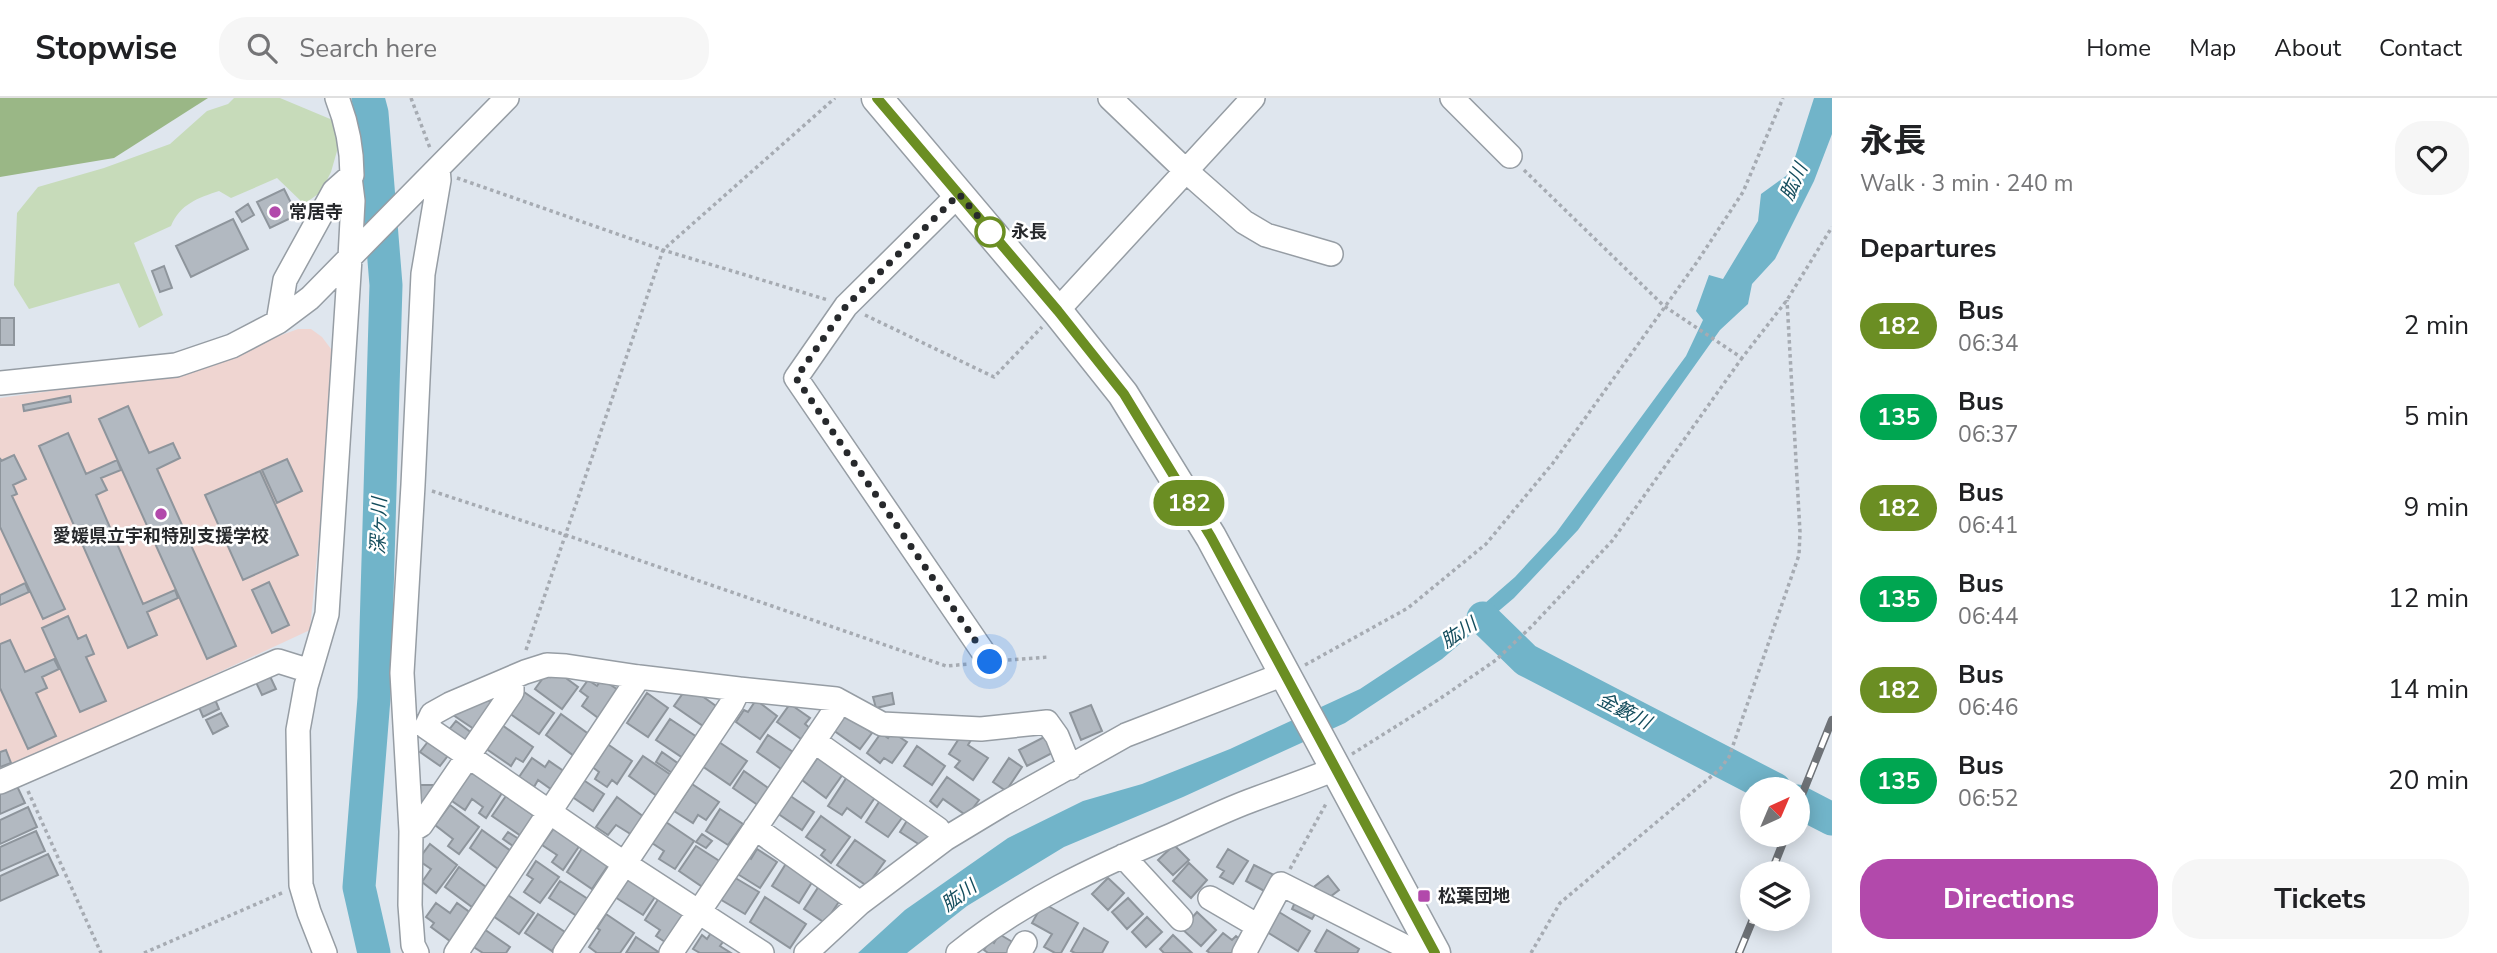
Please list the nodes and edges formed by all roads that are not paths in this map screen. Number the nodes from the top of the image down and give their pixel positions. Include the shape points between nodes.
1 (337, 98) edge
2 (507, 98) edge
3 (877, 98) edge
4 (1110, 98) edge
5 (1253, 98) edge
6 (1452, 98) edge
7 (1510, 156) road end
8 (1185, 170) junction
9 (432, 174) junction
10 (350, 177) junction
11 (959, 194) junction
12 (356, 252) junction
13 (1331, 254) dead end
14 (1058, 311) junction
15 (278, 322) junction
16 (0, 383) edge
17 (990, 662) road end
18 (310, 671) junction
19 (518, 675) junction
20 (639, 677) junction
21 (1287, 680) junction
22 (739, 689) junction
23 (836, 698) junction
24 (426, 727) junction
25 (814, 741) junction
26 (406, 744) junction
27 (468, 758) junction
28 (1070, 768) junction
29 (1335, 769) junction
30 (10, 778) edge
31 (549, 813) junction
32 (755, 828) junction
33 (411, 831) junction
34 (945, 839) junction
35 (1123, 856) junction
36 (625, 864) junction
37 (1210, 898) dead end
38 (860, 904) junction
39 (699, 912) junction
40 (1181, 919) dead end
41 (1258, 926) junction
42 (1427, 951) edge
43 (326, 953) edge
44 (417, 953) edge
45 (456, 953) edge
46 (565, 953) edge
47 (671, 953) edge
48 (762, 953) edge
49 (806, 953) edge
50 (958, 953) edge
51 (1244, 953) edge

1 - 10 street via 352,157
2 - 9 street
3 - 11 main road
4 - 8 street
5 - 8 street
6 - 7 street
8 - 13 street via 1244,222 1266,235
8 - 14 street
9 - 12 street
9 - 26 street via 439,180 423,274 402,673
10 - 12 street
10 - 15 street via 334,191 285,280
11 - 14 main road
11 - 17 street via 846,306 796,378
12 - 15 street via 310,298
12 - 18 street via 327,614
14 - 21 main road via 1124,394 1211,537
15 - 16 street via 232,346 176,365
18 - 30 street via 278,660
18 - 43 street via 298,730 301,885
19 - 20 street via 547,665
19 - 24 street via 432,714
19 - 27 street via 512,692
20 - 22 street
20 - 31 street
21 - 28 street via 1126,735
21 - 29 main road
22 - 23 street
22 - 36 street
23 - 25 street via 833,713
23 - 28 street via 882,724 981,729 1047,722
24 - 26 street
24 - 27 street
25 - 32 street
25 - 34 street
26 - 33 street
27 - 31 street
27 - 33 street via 421,825
28 - 34 street
29 - 35 street
29 - 42 main road
31 - 36 street
31 - 45 street
32 - 38 street
32 - 39 street
33 - 44 street via 411,905
34 - 38 street
35 - 40 street
35 - 50 street via 1052,889
36 - 39 street
36 - 46 street
37 - 41 street
38 - 49 street
39 - 47 street
39 - 48 street
41 - 42 street via 1281,884
41 - 51 street

